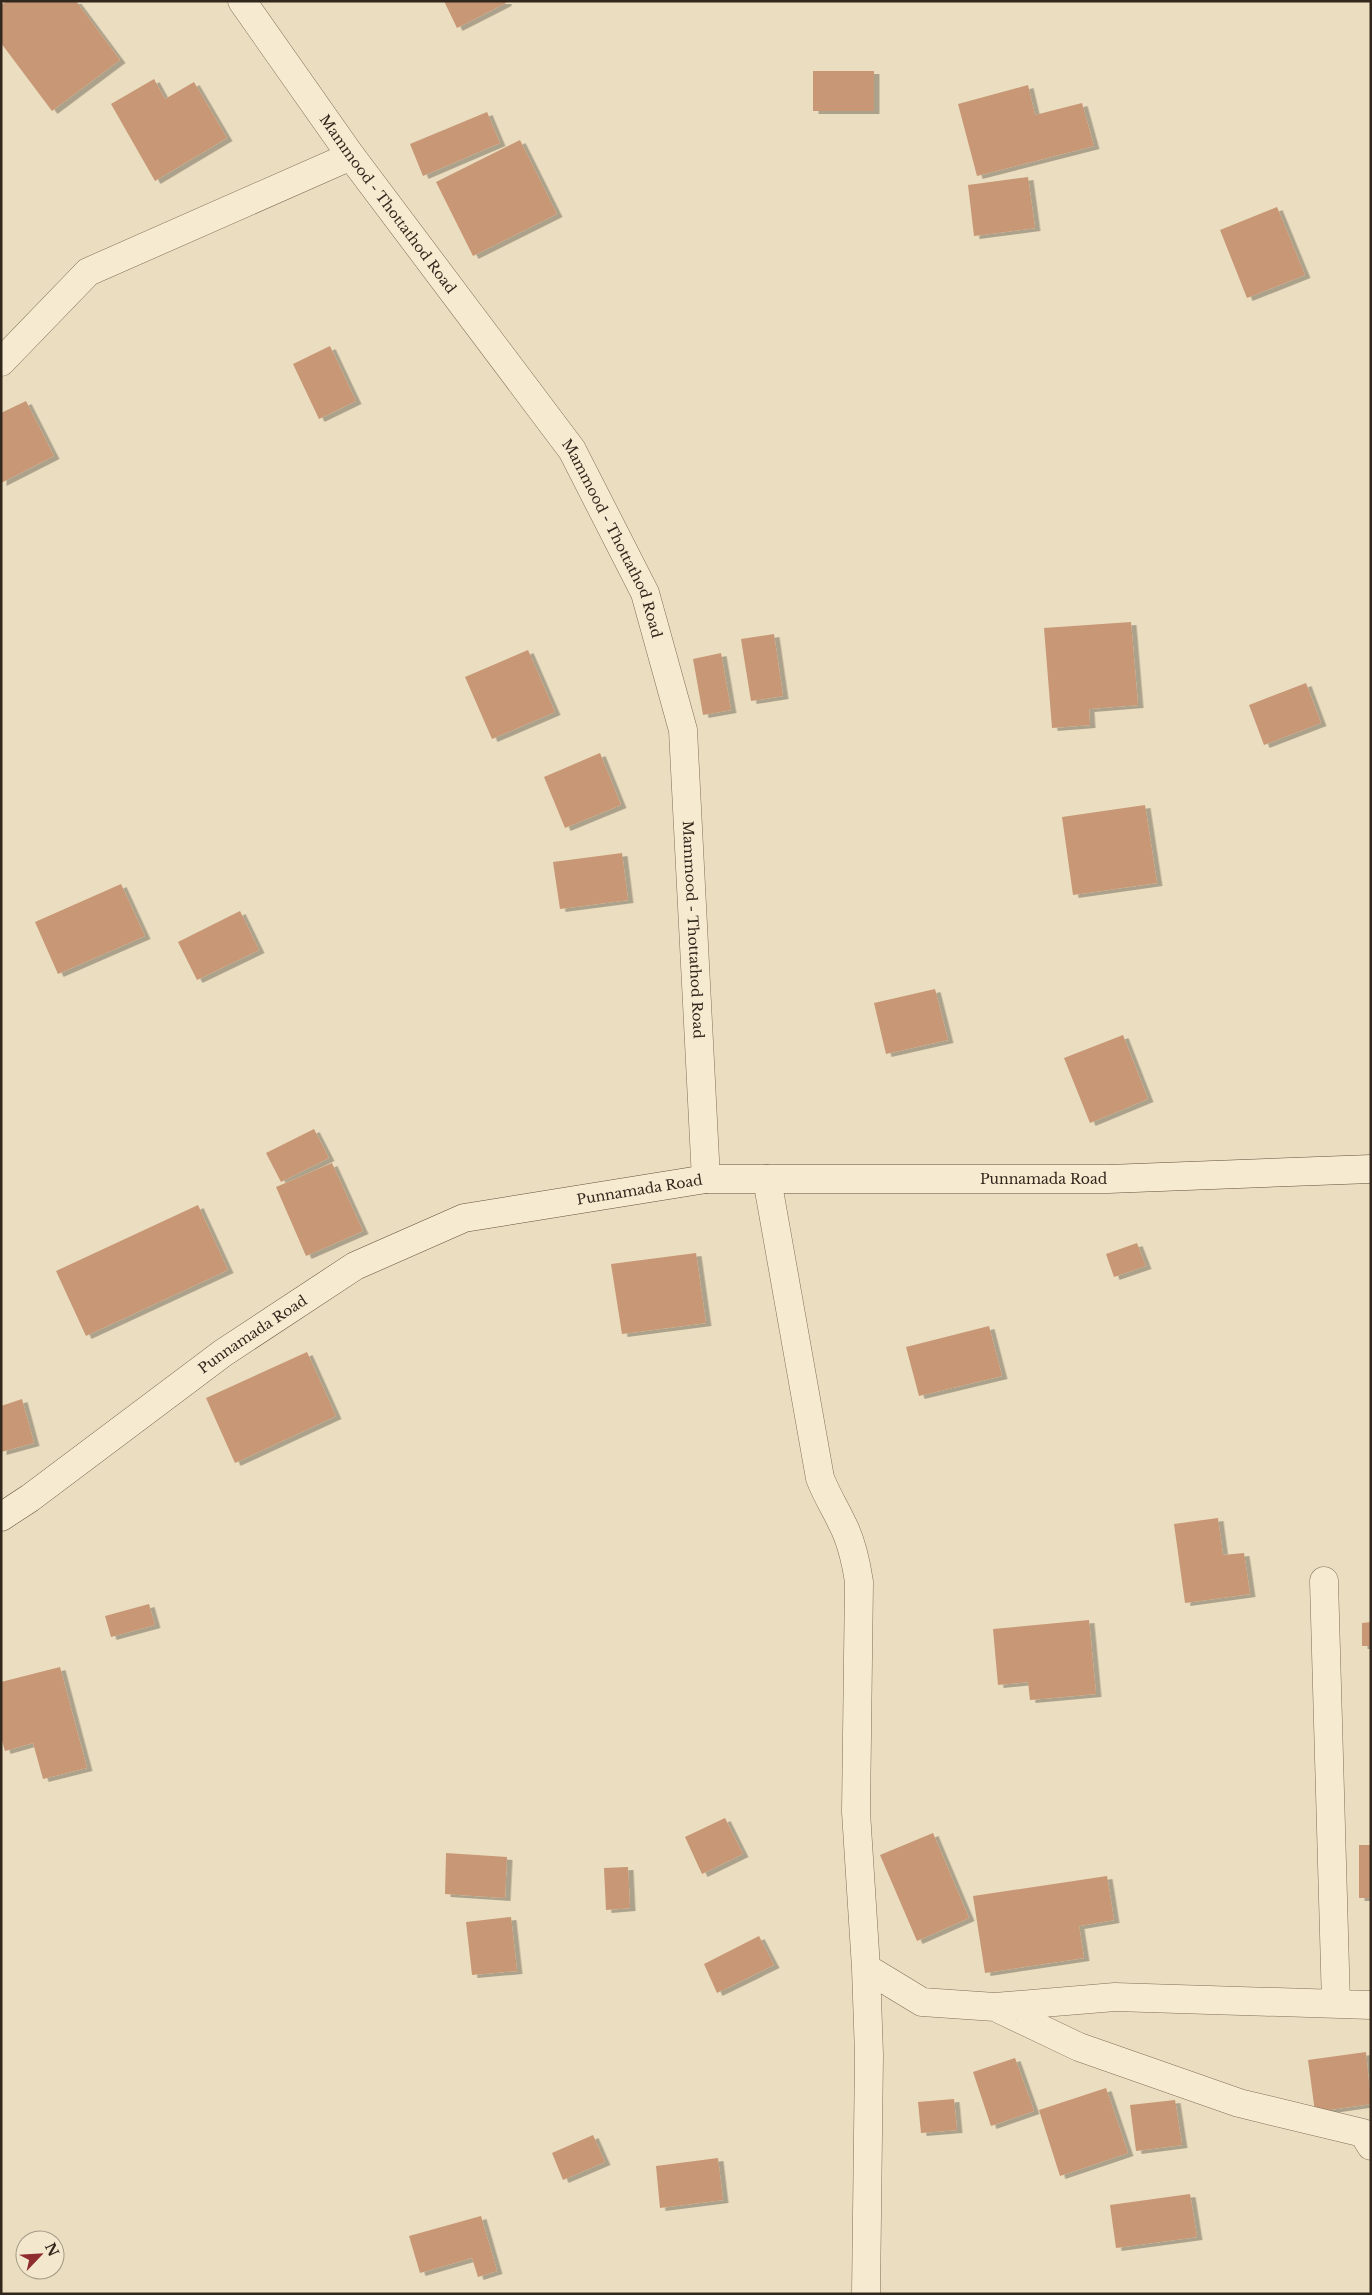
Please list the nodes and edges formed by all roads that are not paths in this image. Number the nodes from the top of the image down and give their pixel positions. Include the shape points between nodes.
1 (242, 1) edge
2 (351, 156) junction
3 (1, 362) edge
4 (1371, 1169) edge
5 (706, 1179) junction
6 (767, 1179) junction
7 (1, 1517) edge
8 (1324, 1581) dead end
9 (866, 1968) junction
10 (1336, 2004) junction
11 (1371, 2005) edge
12 (995, 2007) junction
13 (1371, 2146) edge
14 (866, 2294) edge

1 - 2 street, Mammood - Thottathod Road
2 - 3 street via 88,272
2 - 5 street, Mammood - Thottathod Road via 572,450 645,594 683,730
4 - 6 street, Punnamada Road via 1108,1179
5 - 6 street, Punnamada Road
5 - 7 street, Punnamada Road via 464,1218 355,1266 223,1353
6 - 9 street via 820,1478 849,1539 859,1582 856,1812
8 - 10 street
9 - 12 street via 922,2002
9 - 14 street via 869,2056
10 - 11 street
10 - 12 street via 1115,1997
12 - 13 street via 1079,2047 1239,2103 1363,2133

